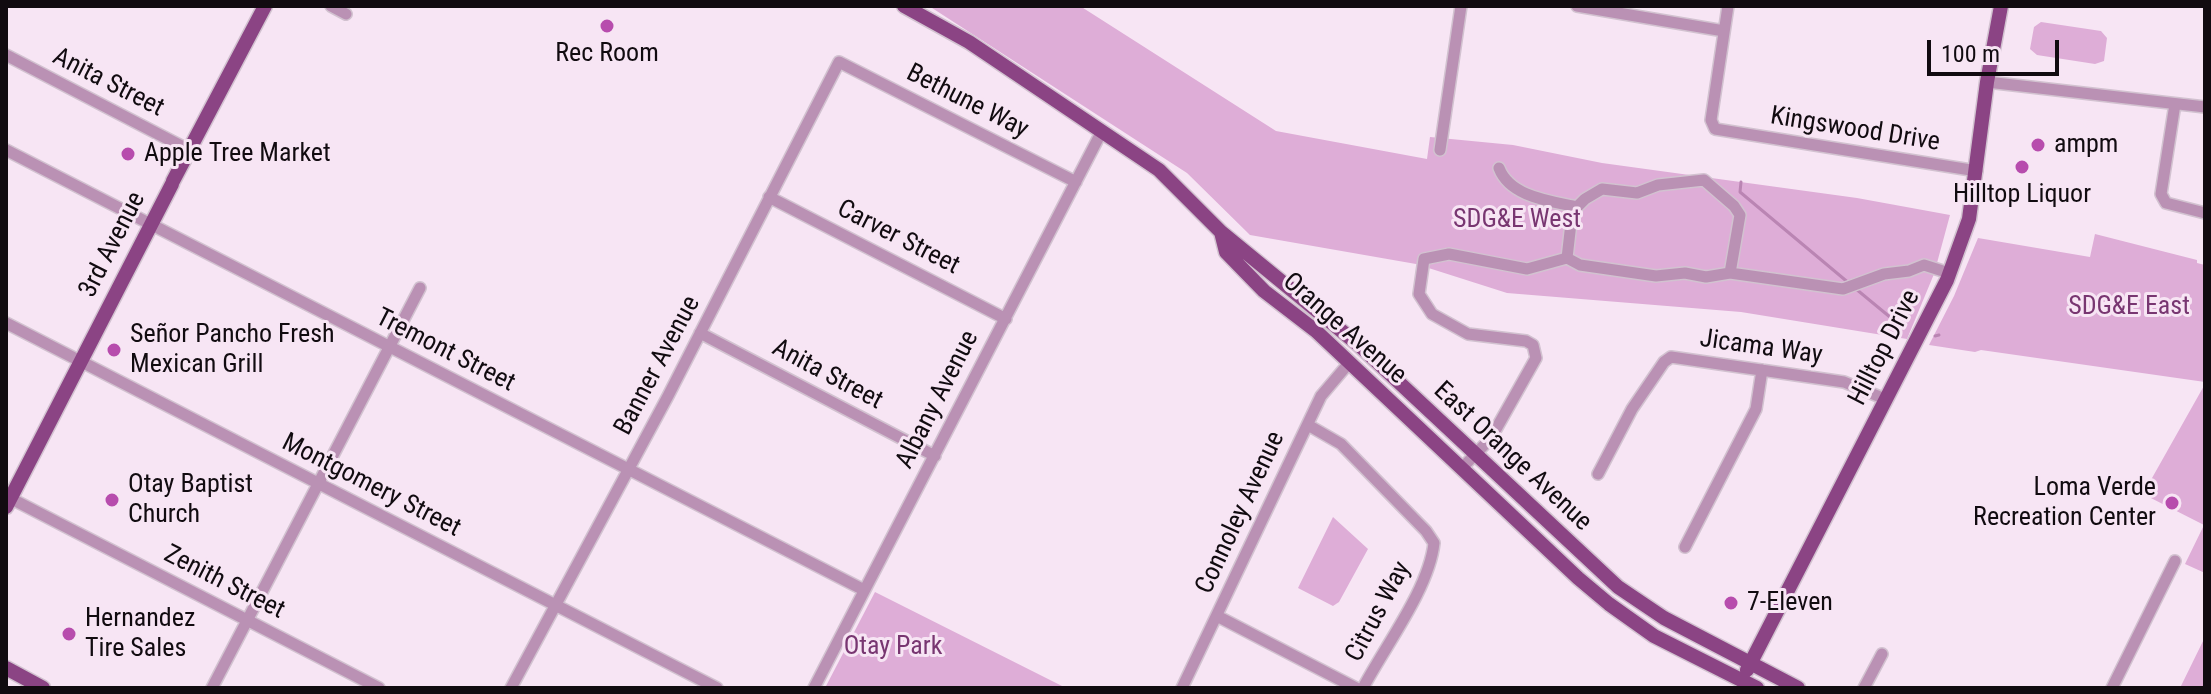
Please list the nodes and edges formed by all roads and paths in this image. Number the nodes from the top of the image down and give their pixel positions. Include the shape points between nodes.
1 (265, 6) edge
2 (331, 6) edge
3 (904, 6) edge
4 (1461, 6) edge
5 (1577, 6) edge
6 (1728, 6) edge
7 (2001, 6) edge
8 (346, 14) dead end
9 (1724, 31) junction
10 (6, 55) edge
11 (839, 62) joint
12 (1987, 82) junction
13 (2175, 104) junction
14 (2205, 107) edge
15 (1102, 131) junction
16 (6, 150) edge
17 (189, 150) junction
18 (1440, 150) dead end
19 (1499, 168) dead end
20 (1977, 171) junction
21 (1076, 182) junction
22 (769, 197) junction
23 (1577, 207) junction
24 (2205, 213) edge
25 (151, 225) junction
26 (1221, 232) junction
27 (1567, 258) junction
28 (1730, 273) junction
29 (1949, 273) junction
30 (420, 288) dead end
31 (1006, 319) junction
32 (6, 323) edge
33 (700, 333) junction
34 (389, 347) junction
35 (1363, 349) junction
36 (81, 361) junction
37 (1349, 363) junction
38 (1762, 370) junction
39 (1885, 399) junction
40 (1308, 425) junction
41 (1476, 455) junction
42 (935, 456) junction
43 (1462, 468) junction
44 (629, 469) junction
45 (1598, 474) dead end
46 (318, 484) junction
47 (8, 501) edge
48 (1685, 547) dead end
49 (2175, 561) dead end
50 (864, 590) junction
51 (555, 605) junction
52 (1217, 616) junction
53 (248, 620) junction
54 (1882, 654) dead end
55 (1750, 664) junction
56 (6, 668) edge
57 (1740, 684) edge
58 (43, 688) edge
59 (212, 688) edge
60 (379, 688) edge
61 (511, 688) edge
62 (717, 688) edge
63 (814, 688) edge
64 (1182, 688) edge
65 (1356, 688) edge
66 (1363, 688) edge
67 (1757, 688) edge
68 (1798, 688) edge
69 (1864, 688) edge
70 (2112, 688) edge

1 - 17 main road, 3rd Avenue
2 - 8 street
3 - 15 main road, Orange Avenue via 969,42
4 - 18 street
5 - 9 street
6 - 9 street
7 - 12 main road, Hilltop Drive
9 - 20 street, Kingswood Drive via 1711,120 1715,129
10 - 17 street, Anita Street
11 - 21 street, Bethune Way
11 - 22 street, Banner Avenue
12 - 13 street
12 - 20 main road, Hilltop Drive
13 - 14 street
13 - 24 street via 2161,194 2166,203
15 - 21 street, Albany Avenue
15 - 26 main road, Orange Avenue via 1159,170
16 - 25 street, Tremont Street
17 - 25 main road, 3rd Avenue
19 - 23 street via 1503,180 1528,195
20 - 29 main road, Hilltop Drive via 1969,219
21 - 31 street, Albany Avenue
22 - 31 street, Carver Street
22 - 33 street, Banner Avenue
23 - 27 street
23 - 28 street via 1602,189 1637,193 1666,183 1704,180 1740,215
25 - 34 street, Tremont Street
25 - 36 main road, 3rd Avenue
26 - 35 main road, East Orange Avenue
26 - 37 main road, Orange Avenue via 1226,252 1264,291
27 - 28 street via 1580,265 1656,276
27 - 41 street via 1527,269 1458,255 1424,259 1419,294 1432,314 1468,334 1533,345 1536,358
28 - 29 street via 1843,289 1924,265
29 - 39 main road, Hilltop Drive
30 - 34 street
31 - 42 street, Albany Avenue
32 - 36 street, Montgomery Street
33 - 42 street, Anita Street
33 - 44 street, Banner Avenue
34 - 44 street, Tremont Street
34 - 46 street
35 - 37 main road
35 - 41 main road, East Orange Avenue
36 - 46 street, Montgomery Street
36 - 47 main road, 3rd Avenue
37 - 40 street, Connoley Avenue via 1321,396
37 - 43 main road, Orange Avenue
38 - 39 street, Jicama Way via 1844,382
38 - 45 street, Jicama Way via 1671,357 1632,409
38 - 48 street via 1756,409
39 - 55 main road, Hilltop Drive
40 - 52 street, Connoley Avenue
40 - 66 street, Citrus Way via 1341,444 1434,543 1419,588
41 - 43 street
41 - 55 main road, East Orange Avenue via 1618,587
42 - 50 street, Albany Avenue
43 - 57 main road, Orange Avenue via 1609,604
44 - 50 street, Tremont Street
44 - 51 street, Banner Avenue
46 - 51 street, Montgomery Street
46 - 53 street
47 - 53 street, Zenith Street
49 - 70 street
50 - 63 street, Albany Avenue
51 - 61 street, Banner Avenue
51 - 62 street, Montgomery Street
52 - 64 street, Connoley Avenue
52 - 65 street
53 - 59 street
53 - 60 street, Zenith Street
54 - 69 street
55 - 57 main road, Hilltop Drive
55 - 68 main road
56 - 58 main road
57 - 67 main road, Orange Avenue

